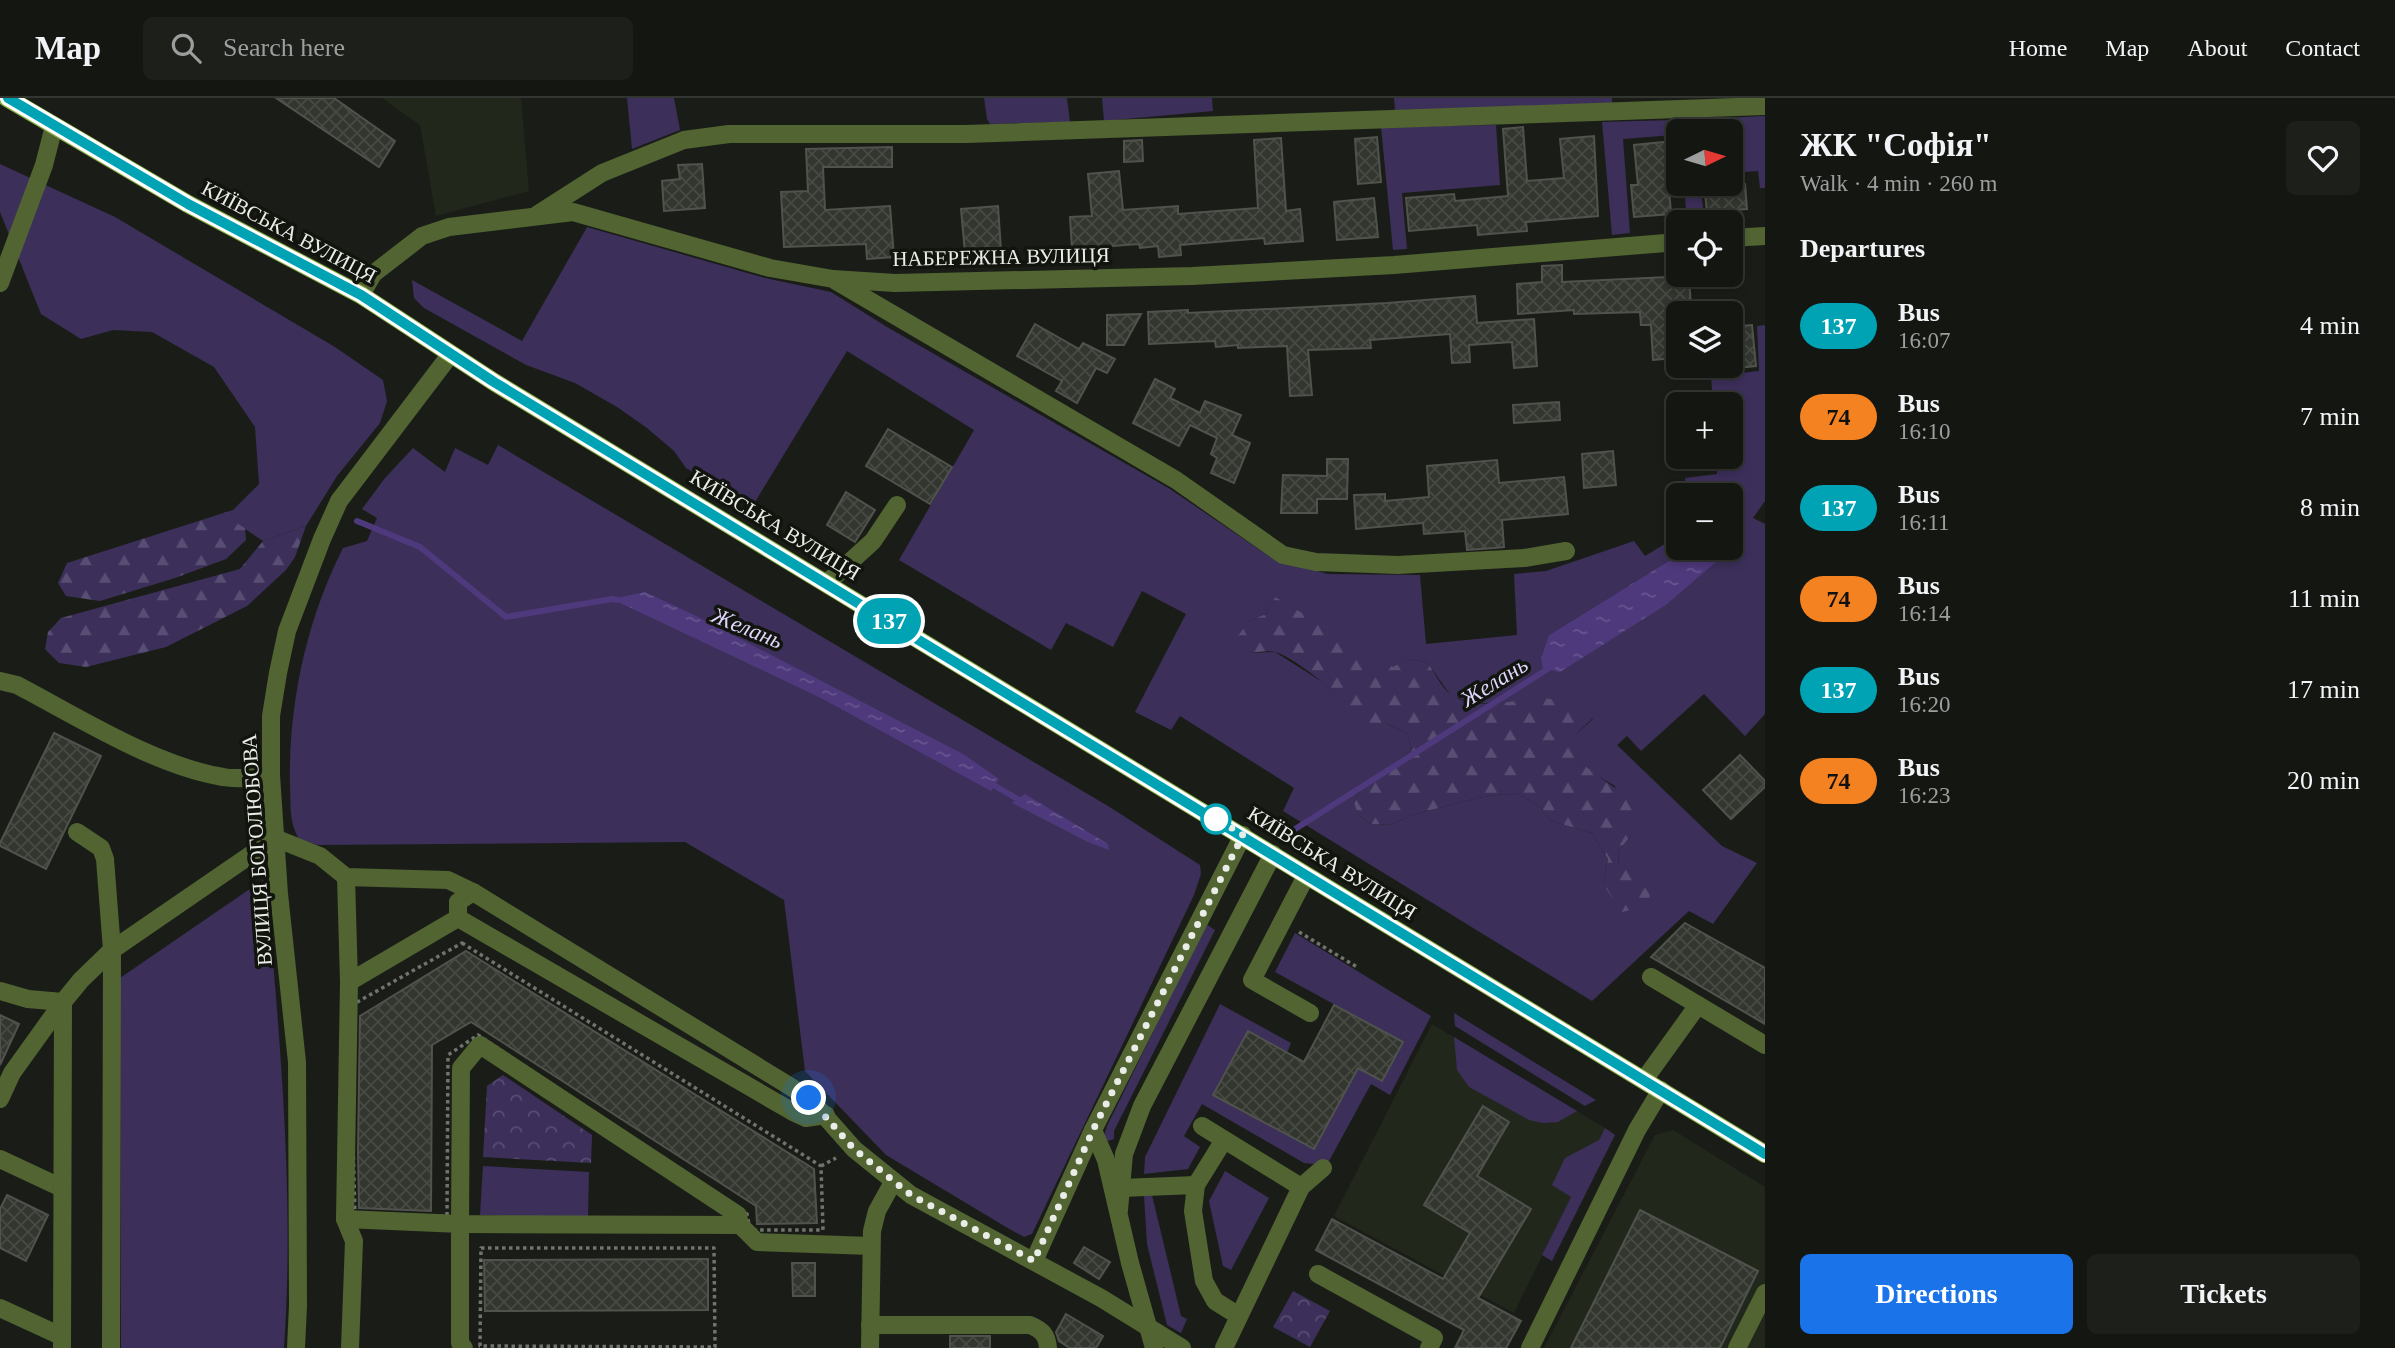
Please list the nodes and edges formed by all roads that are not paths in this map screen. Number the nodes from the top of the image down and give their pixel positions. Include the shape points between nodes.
1 (11, 99) edge
2 (1765, 106) edge
3 (54, 126) junction
4 (532, 218) junction
5 (1765, 236) edge
6 (1743, 237) edge
7 (1666, 243) edge
8 (833, 279) junction
9 (0, 283) edge
10 (361, 295) junction
11 (450, 355) junction
12 (897, 505) dead end
13 (1566, 551) dead end
14 (827, 583) junction
15 (0, 681) edge
16 (271, 775) junction
17 (77, 832) dead end
18 (1243, 835) junction
19 (275, 838) junction
20 (1273, 854) junction
21 (1306, 876) junction
22 (346, 877) junction
23 (473, 892) junction
24 (458, 918) junction
25 (112, 950) junction
26 (1651, 977) dead end
27 (349, 982) junction
28 (0, 990) edge
29 (63, 1002) junction
30 (1699, 1005) junction
31 (1310, 1013) dead end
32 (1765, 1045) edge
33 (1644, 1080) junction
34 (1661, 1090) junction
35 (0, 1099) edge
36 (826, 1115) junction
37 (1202, 1126) dead end
38 (1093, 1130) junction
39 (1224, 1140) junction
40 (1765, 1154) edge
41 (0, 1159) edge
42 (1323, 1168) dead end
43 (893, 1182) junction
44 (1196, 1185) junction
45 (1301, 1186) junction
46 (62, 1188) junction
47 (1121, 1188) junction
48 (1119, 1210) junction
49 (345, 1219) junction
50 (460, 1224) junction
51 (740, 1225) junction
52 (871, 1246) junction
53 (1034, 1261) junction
54 (1318, 1275) dead end
55 (1765, 1293) edge
56 (0, 1308) edge
57 (1239, 1316) junction
58 (870, 1325) junction
59 (1147, 1325) junction
60 (62, 1342) edge
61 (111, 1348) edge
62 (296, 1348) edge
63 (350, 1348) edge
64 (464, 1348) edge
65 (870, 1348) edge
66 (1048, 1348) edge
67 (1145, 1348) edge
68 (1154, 1348) edge
69 (1182, 1348) edge
70 (1224, 1348) edge
71 (1429, 1348) edge
72 (1530, 1348) edge
73 (1737, 1348) edge

1 - 3 main road, КИЇВСЬКА ВУЛИЦЯ
2 - 4 street via 966,134 729,134 684,140 602,173
3 - 9 street
3 - 10 main road, КИЇВСЬКА ВУЛИЦЯ via 188,204
4 - 8 street, НАБЕРЕЖНА ВУЛИЦЯ via 573,212 770,268
4 - 10 street, НАБЕРЕЖНА ВУЛИЦЯ via 449,227 422,236 373,274
5 - 6 street
7 - 8 street, НАБЕРЕЖНА ВУЛИЦЯ via 1192,276 895,283
8 - 13 street via 1176,480 1283,555 1316,562 1398,565
10 - 11 main road, КИЇВСЬКА ВУЛИЦЯ
11 - 14 main road, КИЇВСЬКА ВУЛИЦЯ
11 - 16 street, ВУЛИЦЯ БОГОЛЮБОВА via 339,501 322,538 287,631 271,716
12 - 14 street via 873,541
14 - 18 main road, КИЇВСЬКА ВУЛИЦЯ
15 - 16 street via 17,685 155,757 193,771 226,778
16 - 19 street, ВУЛИЦЯ БОГОЛЮБОВА
17 - 25 street via 101,848 105,859
18 - 20 main road, КИЇВСЬКА ВУЛИЦЯ
18 - 38 street
19 - 22 street via 320,856
19 - 25 street
19 - 62 street, ВУЛИЦЯ БОГОЛЮБОВА via 297,1062
20 - 21 main road, КИЇВСЬКА ВУЛИЦЯ
20 - 47 street via 1142,1106 1124,1154
21 - 31 street via 1252,980
21 - 33 main road, КИЇВСЬКА ВУЛИЦЯ
22 - 23 street via 448,880
22 - 27 street
23 - 24 street via 458,902
23 - 36 street via 809,1098
24 - 27 street
24 - 36 street via 793,1112 806,1118
25 - 29 street
25 - 61 street
26 - 30 street
27 - 49 street
28 - 29 street via 28,999
29 - 35 street via 12,1073
29 - 46 street
30 - 32 street
30 - 33 street
33 - 34 main road, КИЇВСЬКА ВУЛИЦЯ
34 - 40 main road, КИЇВСЬКА ВУЛИЦЯ
34 - 72 street
36 - 43 street via 854,1149
37 - 39 street
38 - 48 street via 1107,1160
38 - 53 street
39 - 44 street
39 - 45 street
41 - 46 street
42 - 45 street
43 - 52 street via 877,1211
43 - 53 street
44 - 47 street
44 - 57 street via 1193,1211 1204,1281 1215,1301
45 - 57 street
46 - 60 street
47 - 48 street
48 - 59 street
49 - 50 street
49 - 63 street via 354,1241
50 - 51 street
50 - 51 street via 461,1068 480,1045 738,1215
50 - 64 street via 460,1343
51 - 52 street via 757,1242
52 - 58 street
53 - 59 street
54 - 71 street via 1434,1338
55 - 73 street
56 - 60 street
57 - 70 street
58 - 65 street
58 - 66 street via 1030,1325 1042,1330
59 - 67 street
59 - 68 street
59 - 69 street

